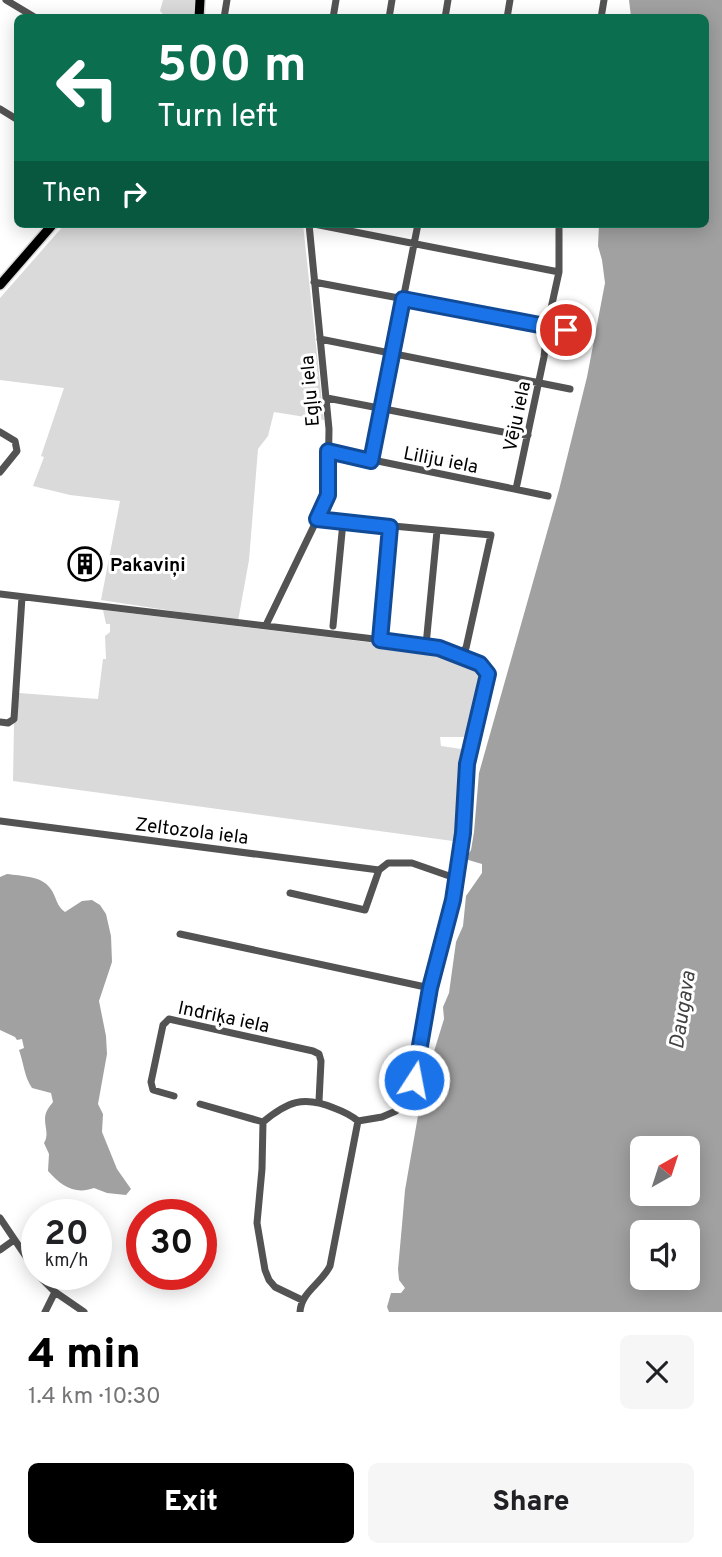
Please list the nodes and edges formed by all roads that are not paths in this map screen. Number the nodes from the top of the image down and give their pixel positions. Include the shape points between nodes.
1 (6, 0) edge
2 (29, 14) edge
3 (50, 228) edge
4 (309, 228) edge
5 (334, 228) edge
6 (417, 228) edge
7 (559, 228) edge
8 (414, 244) junction
9 (559, 272) junction
10 (314, 282) junction
11 (0, 285) edge
12 (403, 299) junction
13 (548, 326) junction
14 (584, 333) dead end
15 (320, 340) junction
16 (392, 354) junction
17 (539, 382) junction
18 (570, 388) dead end
19 (327, 398) junction
20 (381, 407) junction
21 (0, 432) edge
22 (528, 435) junction
23 (328, 451) junction
24 (371, 461) junction
25 (0, 472) edge
26 (516, 489) junction
27 (548, 496) dead end
28 (317, 519) junction
29 (343, 522) junction
30 (390, 527) junction
31 (437, 531) junction
32 (0, 594) edge
33 (22, 597) junction
34 (266, 625) junction
35 (333, 626) dead end
36 (380, 640) junction
37 (426, 645) junction
38 (457, 655) junction
39 (0, 722) edge
40 (0, 821) edge
41 (379, 870) junction
42 (456, 878) junction
43 (290, 893) dead end
44 (180, 933) dead end
45 (430, 988) junction
46 (174, 1096) dead end
47 (319, 1101) junction
48 (200, 1104) dead end
49 (358, 1121) junction
50 (263, 1122) junction
51 (0, 1218) edge
52 (14, 1240) junction
53 (0, 1250) edge
54 (21, 1250) edge
55 (55, 1292) joint
56 (302, 1300) junction
57 (45, 1312) edge
58 (84, 1312) edge
59 (300, 1312) edge

1 - 2 street
3 - 11 main road
4 - 10 street, Egļu iela
5 - 8 street
6 - 8 street
7 - 9 street, Vēju iela
8 - 9 street
8 - 12 street
9 - 13 street, Vēju iela
10 - 12 street
10 - 15 street, Egļu iela
12 - 13 street
12 - 16 street
13 - 14 street
13 - 17 street, Vēju iela
15 - 16 street
15 - 19 street, Egļu iela
16 - 17 street
16 - 20 street
17 - 18 street
17 - 22 street, Vēju iela
19 - 20 street
19 - 23 street, Egļu iela
20 - 22 street
20 - 24 street
21 - 25 street via 15,441 17,450
22 - 26 street, Vēju iela
23 - 24 street, Liliju iela
23 - 28 street, Egļu iela via 328,495
24 - 26 street, Liliju iela
26 - 27 street, Liliju iela
28 - 29 street
28 - 34 street, Egļu iela
29 - 30 street
29 - 35 street
30 - 31 street
30 - 36 street
31 - 37 street
31 - 38 street via 491,535 466,648
32 - 33 street
33 - 34 street
33 - 39 street via 15,719
34 - 36 street
36 - 37 street
37 - 38 street
38 - 42 street via 480,664 488,674 467,764
40 - 41 street, Zeltozola iela
41 - 42 street, Zeltozola iela via 388,863 412,863
41 - 43 street via 365,910
42 - 45 street
44 - 45 street
45 - 49 street via 409,1093 390,1115
46 - 47 street, Indriķa iela via 153,1090 151,1082 163,1025 169,1019 319,1054
47 - 49 street
47 - 50 street via 292,1102
48 - 50 street
49 - 56 street via 330,1266
50 - 56 street via 257,1223 265,1270 275,1287
51 - 52 street
52 - 53 street
52 - 54 street
55 - 57 street
55 - 58 street
56 - 59 street

